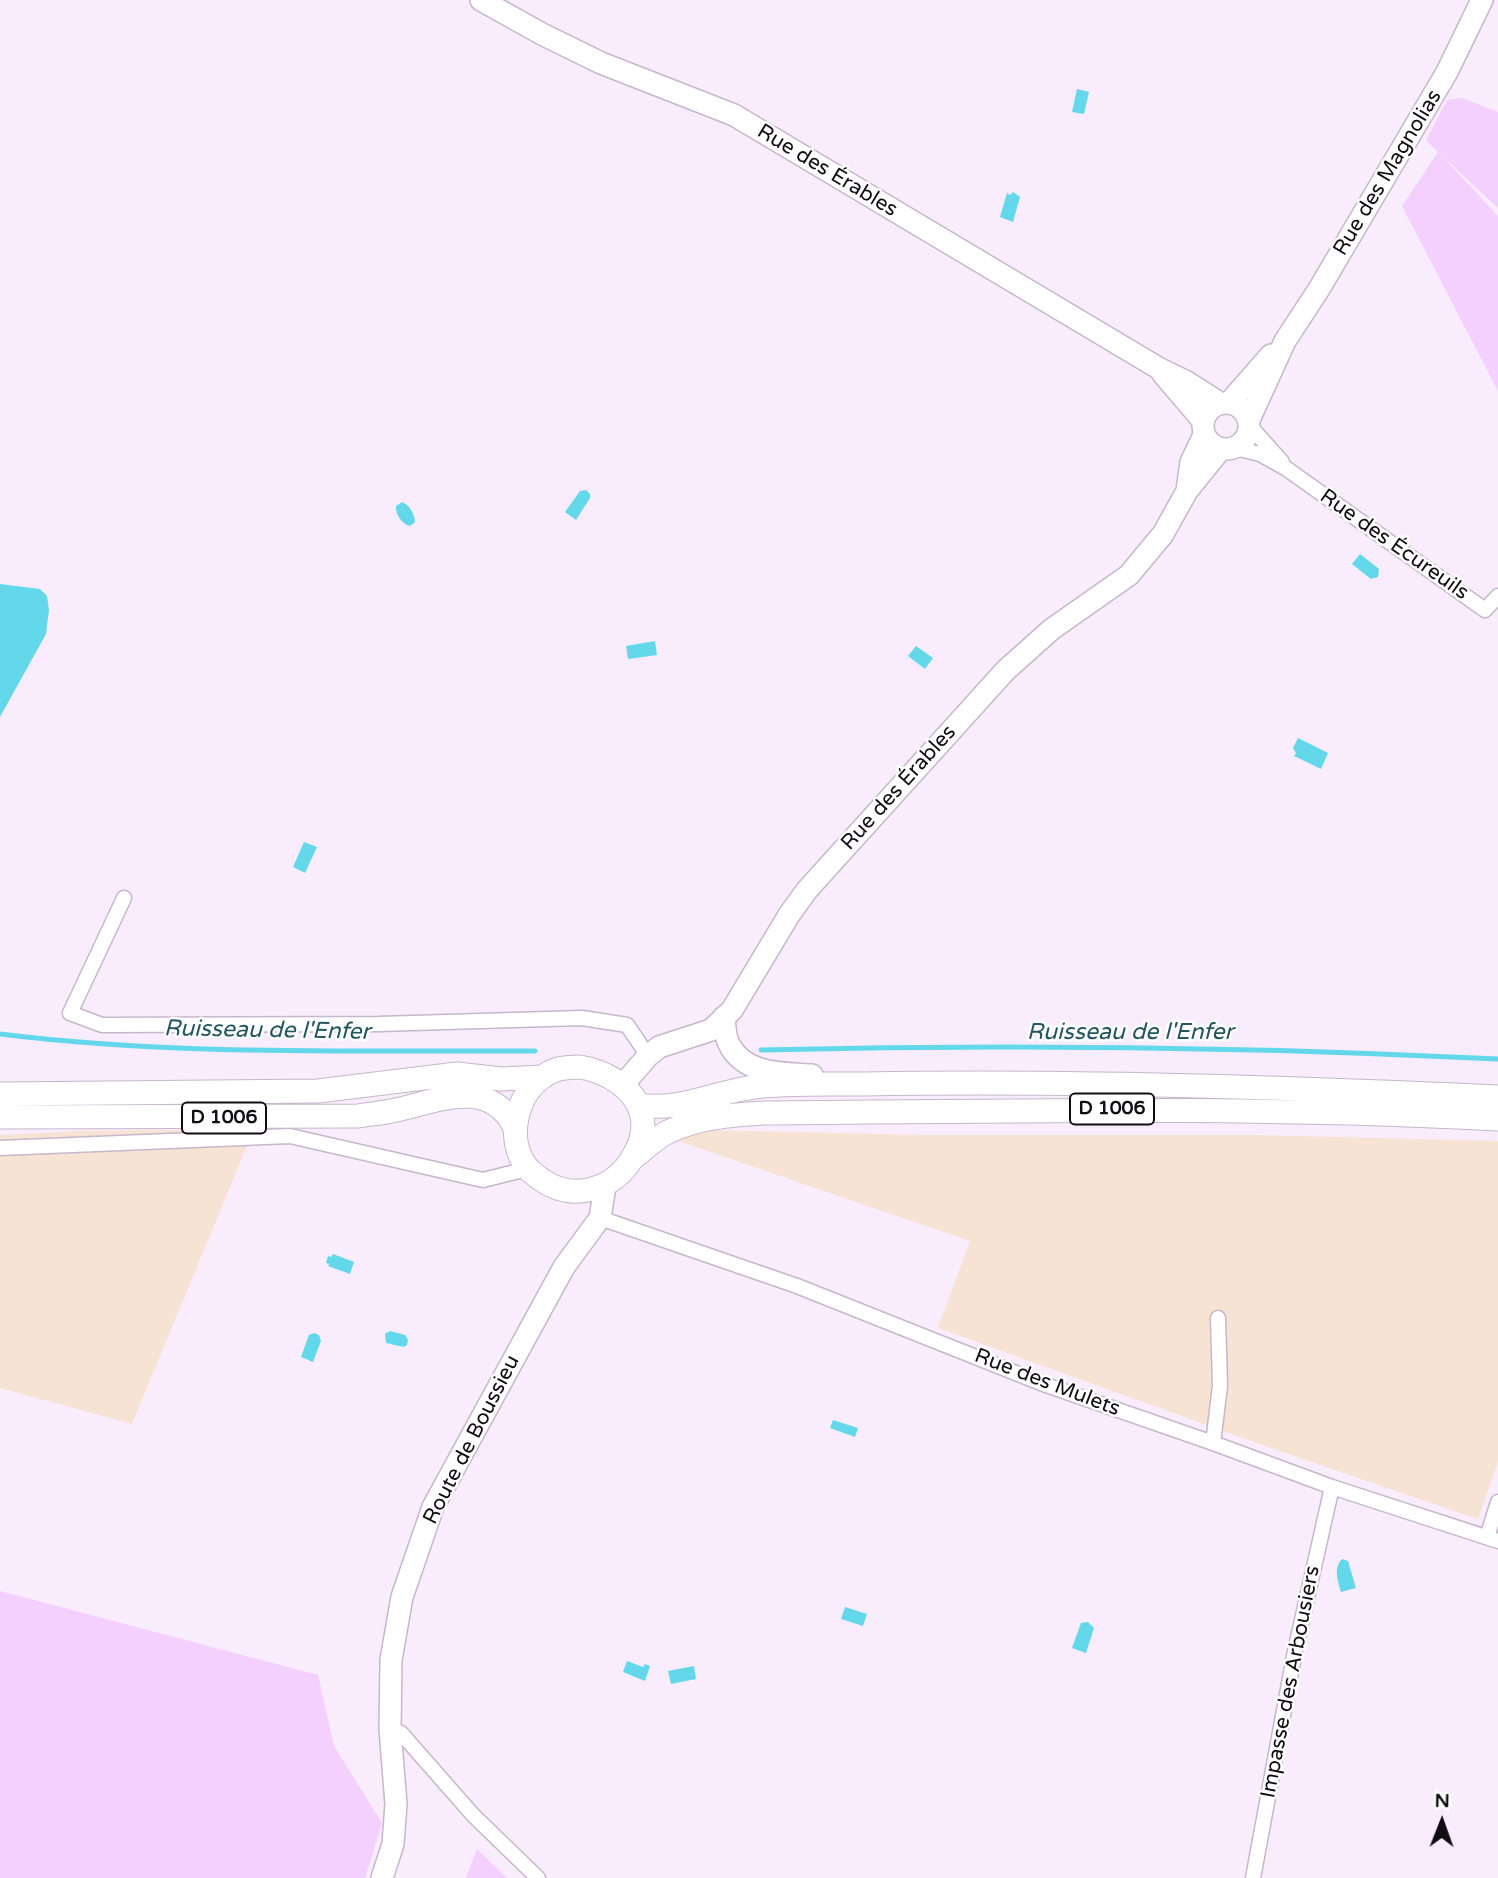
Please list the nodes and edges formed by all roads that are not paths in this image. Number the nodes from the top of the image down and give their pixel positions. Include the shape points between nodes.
1 (481, 0) edge
2 (1482, 0) edge
3 (1285, 341) junction
4 (1160, 369) junction
5 (1225, 403) junction
6 (1249, 422) junction
7 (1216, 438) junction
8 (1287, 469) junction
9 (1498, 596) edge
10 (124, 898) dead end
11 (724, 1017) junction
12 (648, 1055) junction
13 (542, 1077) junction
14 (905, 1083) junction
15 (622, 1086) junction
16 (0, 1094) edge
17 (1498, 1097) edge
18 (639, 1105) junction
19 (0, 1117) edge
20 (1498, 1119) edge
21 (514, 1126) junction
22 (0, 1148) edge
23 (633, 1158) junction
24 (527, 1169) junction
25 (605, 1186) junction
26 (600, 1218) junction
27 (1218, 1318) dead end
28 (1213, 1443) junction
29 (1332, 1487) junction
30 (1498, 1502) edge
31 (1493, 1539) edge
32 (390, 1729) junction
33 (382, 1878) edge
34 (538, 1878) edge
35 (1253, 1878) edge

1 - 4 street, Rue des Érables via 601,64 734,115
2 - 3 street, Rue des Magnolias via 1447,72
3 - 5 street, Rue des Magnolias
3 - 6 street, Rue des Magnolias
4 - 5 street, Rue des Érables
4 - 7 street, Rue des Érables
5 - 6 street, Rue des Érables via 1238,406
5 - 7 street, Rue des Magnolias via 1212,408
6 - 7 street, Rue des Magnolias via 1246,438
6 - 8 street, Rue des Écureuils
7 - 8 street, Rue des Écureuils
7 - 11 street, Rue des Érables via 1163,534 1129,575 1041,638 1006,670 807,890
8 - 9 street, Rue des Écureuils via 1485,610
10 - 12 street via 70,1013 102,1026 582,1018 627,1025
11 - 12 street, Rue des Érables via 711,1030 659,1046
11 - 14 street via 728,1043 741,1061 773,1073
12 - 15 street, Rue des Érables
13 - 15 main road via 580,1067 599,1070
13 - 16 main road, D 1006 via 457,1074 318,1091
13 - 21 main road via 522,1100
14 - 17 main road, D 1006 via 1150,1084
14 - 18 main road, D 1006 via 762,1086 687,1105
15 - 18 main road
18 - 23 main road via 642,1140
19 - 21 main road, D 1006 via 358,1116 460,1095 495,1105 508,1113
20 - 23 main road, D 1006 via 1148,1109 765,1113 691,1123 666,1133
21 - 24 main road
22 - 24 street via 290,1136 483,1180
23 - 25 main road
24 - 25 main road via 554,1188 580,1192
25 - 26 street, Route de Boussieu
26 - 28 street, Rue des Mulets via 797,1286 1046,1385
26 - 32 street, Route de Boussieu via 565,1268 433,1507 402,1598 391,1660
27 - 28 street via 1220,1386
28 - 29 street, Rue des Mulets
29 - 31 street, Rue des Mulets
29 - 35 street, Impasse des Arbousiers via 1295,1651
30 - 31 street
32 - 33 street, Route de Boussieu via 396,1804 393,1844
32 - 34 street via 401,1733 473,1815

